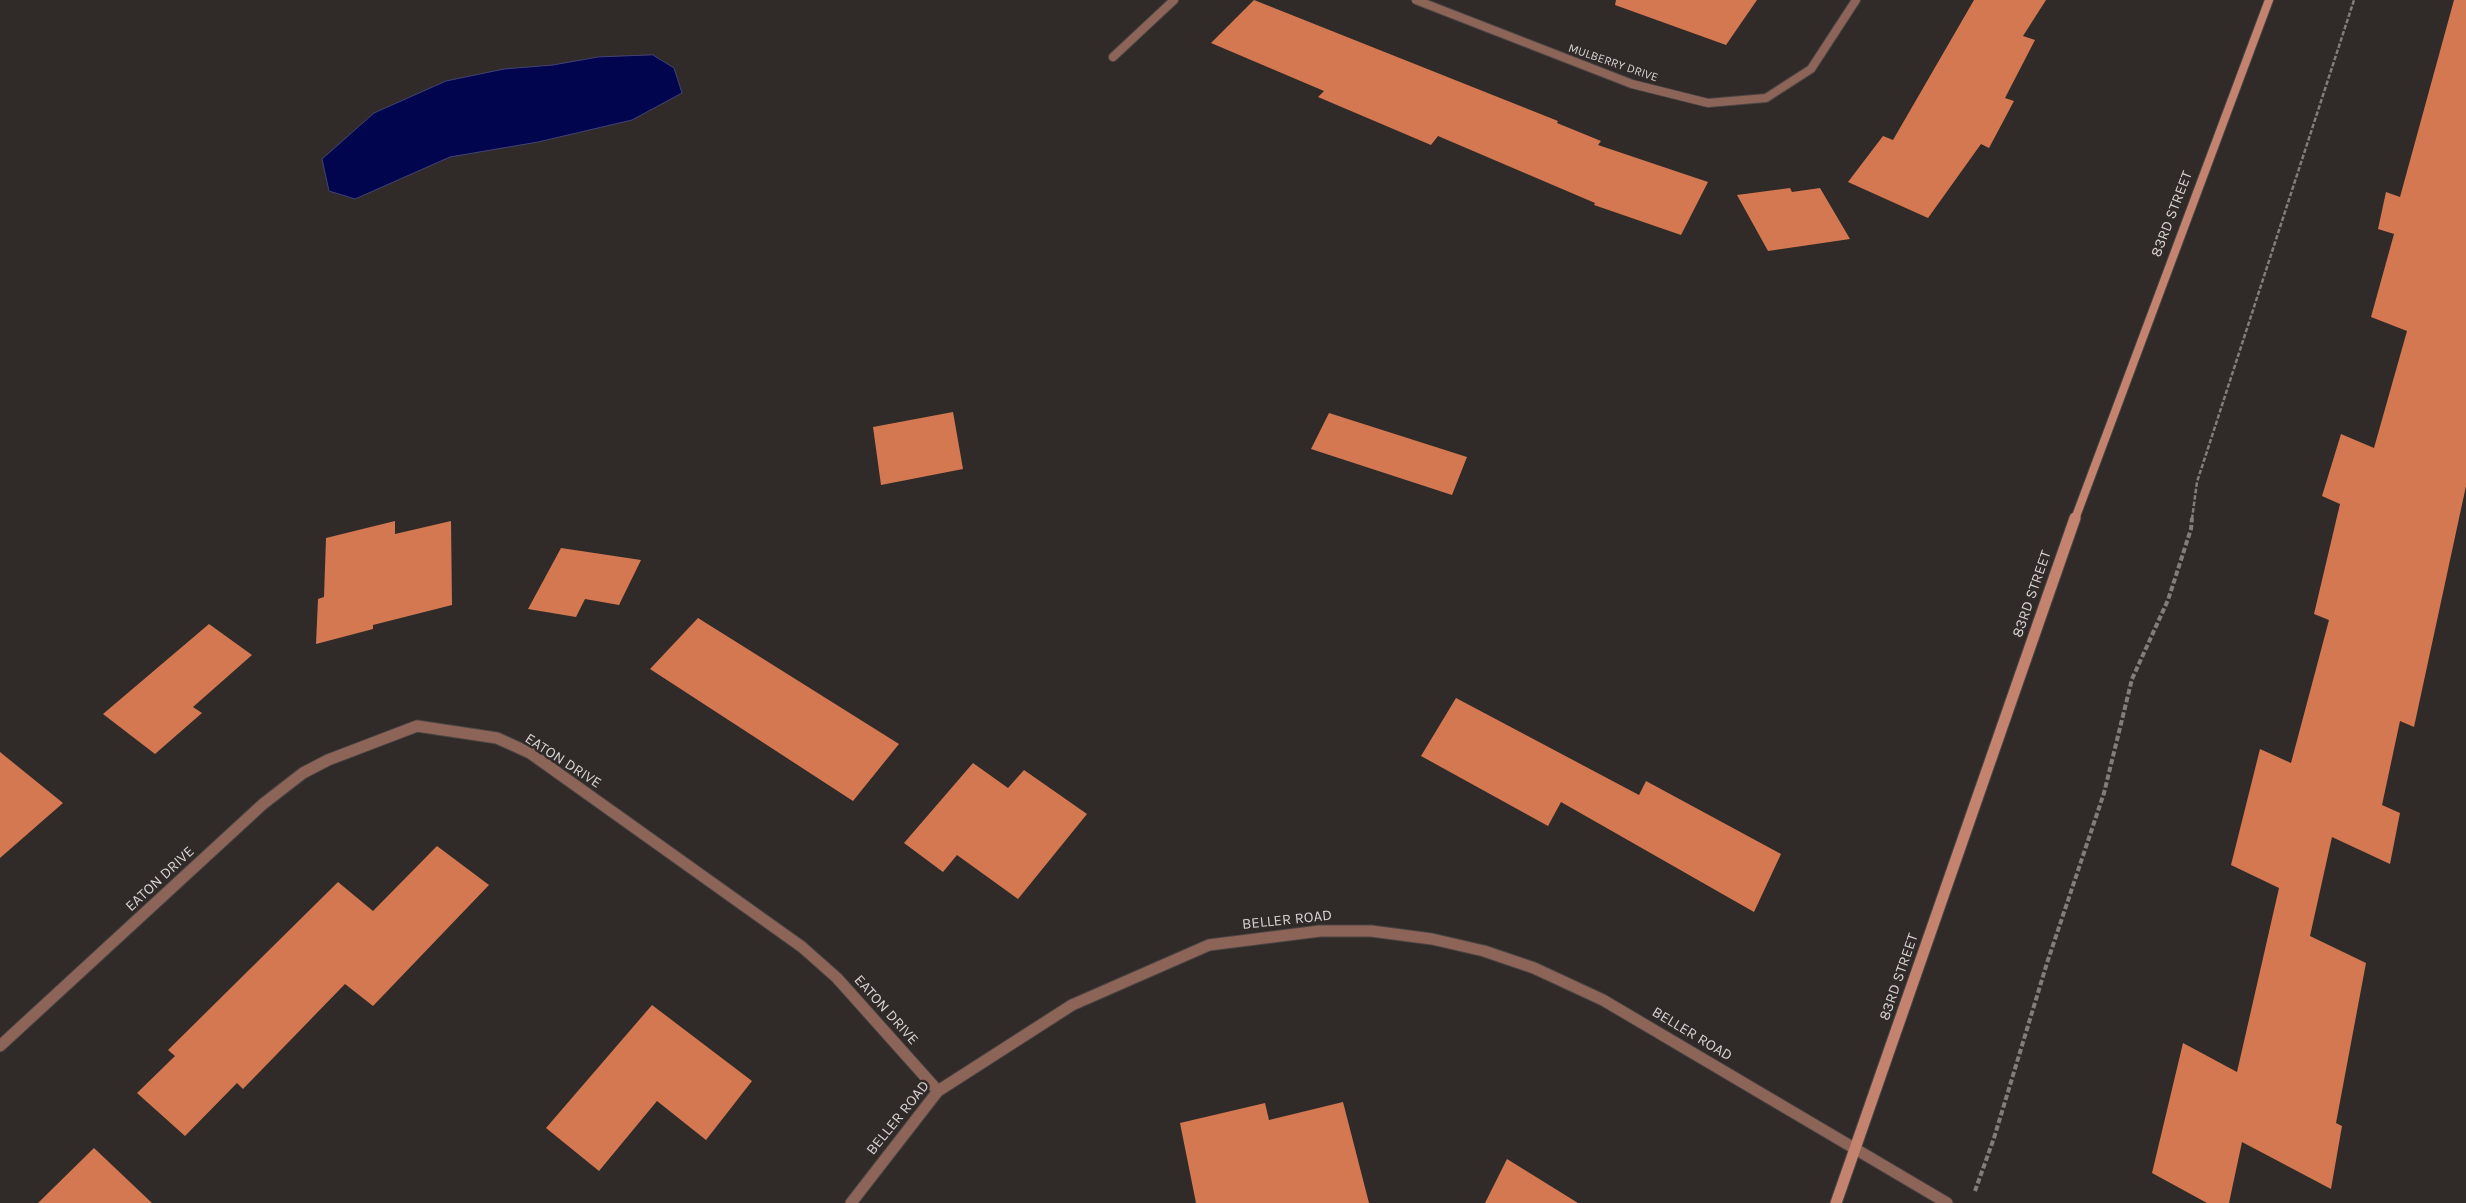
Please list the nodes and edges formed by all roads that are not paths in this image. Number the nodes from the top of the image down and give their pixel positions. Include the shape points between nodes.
1 (1174, 0) edge
2 (1416, 0) edge
3 (1856, 0) edge
4 (2270, 0) edge
5 (1113, 57) dead end
6 (0, 1046) edge
7 (938, 1091) junction
8 (1856, 1150) junction
9 (851, 1203) edge
10 (1836, 1203) edge
11 (1946, 1203) edge

1 - 5 street
2 - 3 street, MULBERRY DRIVE via 1632,84 1708,103 1766,98 1811,69
4 - 8 main road, 83RD STREET via 2084,492
6 - 7 street, EATON DRIVE via 263,804 303,773 417,726 497,738 530,753 802,947 836,978
7 - 8 street, BELLER ROAD via 1072,1005 1209,945 1320,931 1371,931 1432,939 1484,951 1534,968 1603,1000
7 - 9 street, BELLER ROAD
8 - 10 main road, 83RD STREET
8 - 11 street, BELLER ROAD

